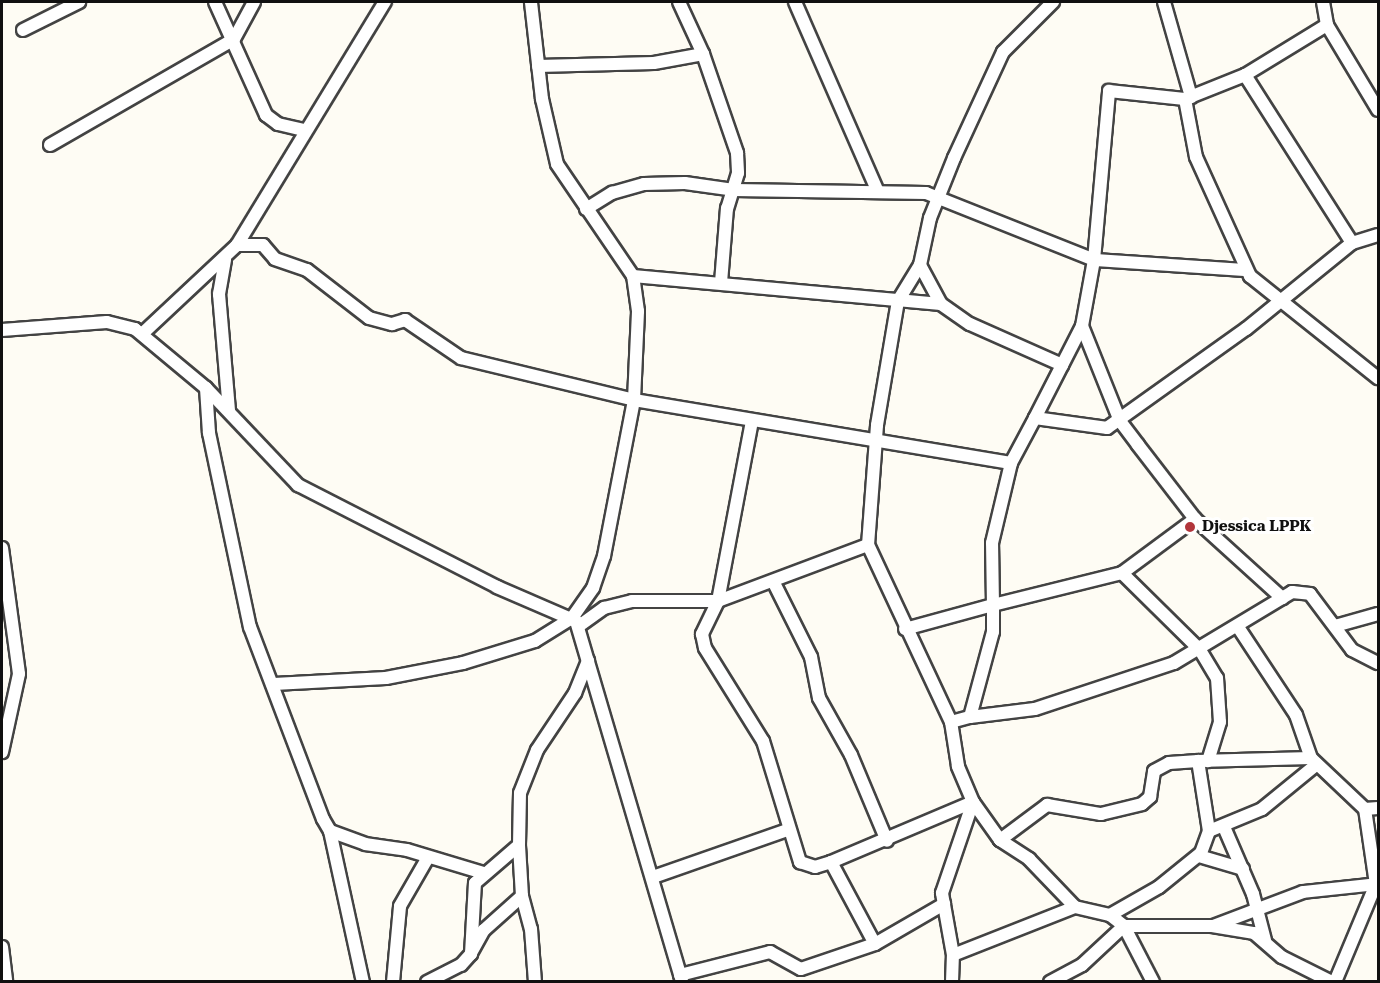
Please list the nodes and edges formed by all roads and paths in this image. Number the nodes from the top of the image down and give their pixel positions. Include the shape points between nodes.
1 (79, 2) edge
2 (215, 2) edge
3 (254, 2) edge
4 (385, 2) edge
5 (531, 2) edge
6 (679, 2) edge
7 (795, 2) edge
8 (1053, 2) edge
9 (1164, 2) edge
10 (1323, 2) edge
11 (1327, 25) junction
12 (23, 30) dead end
13 (234, 39) junction
14 (703, 54) junction
15 (538, 66) junction
16 (1245, 75) junction
17 (1188, 98) junction
18 (1378, 110) edge
19 (304, 130) junction
20 (50, 146) dead end
21 (877, 189) junction
22 (734, 190) junction
23 (939, 199) junction
24 (586, 209) junction
25 (1378, 235) edge
26 (1353, 243) junction
27 (237, 246) junction
28 (226, 257) junction
29 (1094, 260) junction
30 (920, 265) junction
31 (1246, 270) junction
32 (633, 276) junction
33 (721, 283) junction
34 (898, 301) junction
35 (1279, 301) junction
36 (941, 304) junction
37 (1082, 326) junction
38 (2, 330) edge
39 (142, 334) junction
40 (1062, 365) junction
41 (1378, 378) edge
42 (206, 388) junction
43 (634, 400) junction
44 (229, 411) junction
45 (1035, 418) junction
46 (1120, 420) junction
47 (752, 421) junction
48 (878, 443) junction
49 (1011, 463) junction
50 (1195, 519) junction
51 (868, 544) junction
52 (2, 548) edge
53 (1122, 573) junction
54 (772, 581) junction
55 (1281, 598) junction
56 (718, 601) junction
57 (993, 605) junction
58 (1378, 614) edge
59 (575, 622) junction
60 (1335, 626) junction
61 (1238, 627) junction
62 (905, 629) junction
63 (1200, 650) junction
64 (588, 661) junction
65 (1378, 663) edge
66 (274, 684) junction
67 (970, 717) junction
68 (951, 722) junction
69 (2, 752) edge
70 (1203, 761) junction
71 (1314, 761) junction
72 (973, 801) junction
73 (1378, 808) edge
74 (1365, 809) junction
75 (1224, 827) junction
76 (787, 830) junction
77 (330, 831) junction
78 (1209, 831) junction
79 (1000, 840) junction
80 (887, 841) junction
81 (519, 845) junction
82 (1199, 856) junction
83 (427, 859) junction
84 (831, 862) junction
85 (1243, 869) junction
86 (483, 873) junction
87 (653, 877) junction
88 (1377, 884) edge
89 (522, 896) junction
90 (944, 904) junction
91 (1075, 907) junction
92 (1257, 908) junction
93 (1110, 915) junction
94 (1124, 926) junction
95 (1212, 926) junction
96 (1265, 940) junction
97 (875, 944) junction
98 (2, 947) edge
99 (471, 954) junction
100 (953, 955) junction
101 (681, 978) edge
102 (6, 981) edge
103 (363, 981) edge
104 (393, 981) edge
105 (427, 981) edge
106 (535, 981) edge
107 (952, 981) edge
108 (1050, 981) edge
109 (1153, 981) edge
110 (1333, 981) edge

1 - 12 street
2 - 13 street
3 - 13 street
4 - 19 street
5 - 15 street
6 - 14 street
7 - 21 street
8 - 23 street via 1003,52 982,91
9 - 17 street
10 - 11 street
11 - 16 street
11 - 18 street
13 - 19 street via 266,115 278,124
13 - 20 street
14 - 15 street via 654,63
14 - 22 street via 737,153
15 - 24 street via 557,164
16 - 17 street
16 - 26 street
17 - 29 street via 1109,91
17 - 31 street via 1196,157
19 - 27 street
21 - 22 street
21 - 23 street via 926,193
22 - 24 street via 685,183 644,184 612,193
22 - 33 street via 727,208
23 - 29 street
23 - 30 street
24 - 32 street
25 - 26 street
26 - 35 street
27 - 28 street
27 - 43 street via 263,245 275,259 307,270 369,318 392,324 405,320 461,358
28 - 39 street
28 - 44 street via 219,294
29 - 31 street
29 - 37 street
30 - 34 street
30 - 36 street
31 - 35 street
32 - 33 street
32 - 43 street via 638,311
33 - 34 street via 844,299
34 - 36 street
34 - 48 street
35 - 41 street
35 - 46 street
36 - 40 street via 970,324
37 - 40 street
37 - 46 street
38 - 39 street via 107,322
39 - 42 street
40 - 45 street
42 - 44 street
42 - 66 street via 209,433 250,627
43 - 47 street
43 - 59 street via 604,556
44 - 59 street via 298,485 496,587
45 - 46 street via 1094,428 1107,428
45 - 49 street
46 - 50 street
47 - 48 street
47 - 56 street
48 - 49 street
48 - 51 street
49 - 57 street via 992,543
50 - 53 street
50 - 55 street
51 - 54 street
51 - 62 street
52 - 69 street via 19,674
53 - 57 street
53 - 63 street
54 - 56 street
54 - 80 street via 811,657 819,698 851,755
55 - 60 street via 1293,592 1310,594
55 - 61 street
56 - 59 street via 632,601 604,608
56 - 76 street via 702,634 705,648 763,741
57 - 62 street
57 - 67 street via 993,632
58 - 60 street
59 - 64 street
59 - 66 street via 534,641 425,673
60 - 65 street via 1352,650
61 - 63 street
61 - 71 street via 1296,715
62 - 68 street
63 - 67 street via 1174,663 1035,709
63 - 70 street via 1214,672 1220,693 1220,722
64 - 81 street via 575,693 537,750 520,793
64 - 87 street
66 - 77 street via 315,803
67 - 68 street
68 - 72 street via 958,766
70 - 71 street
70 - 78 street
70 - 79 street via 1169,763 1155,771 1150,797 1142,804 1101,814 1047,805
71 - 74 street
71 - 75 street via 1262,809
72 - 79 street
72 - 80 street
72 - 90 street via 944,883
73 - 74 street
74 - 88 street
75 - 78 street
75 - 85 street
76 - 84 street via 800,862 815,867
76 - 87 street
77 - 83 street via 364,844 406,850
77 - 103 street
78 - 82 street
79 - 91 street via 1029,859
80 - 84 street
81 - 86 street
81 - 89 street
82 - 85 street
82 - 93 street
83 - 86 street
83 - 104 street via 400,906
84 - 97 street
85 - 92 street
86 - 99 street via 472,895
87 - 101 street
88 - 92 street via 1315,890
88 - 110 street
89 - 99 street via 484,930
89 - 106 street via 531,929
90 - 97 street
90 - 100 street
91 - 93 street
91 - 100 street
92 - 95 street
92 - 96 street
93 - 94 street
94 - 95 street
94 - 108 street via 1082,965
94 - 109 street
95 - 96 street via 1254,933
96 - 110 street via 1282,957
97 - 101 street via 801,969 770,951
98 - 102 street
99 - 105 street via 461,965
100 - 107 street

